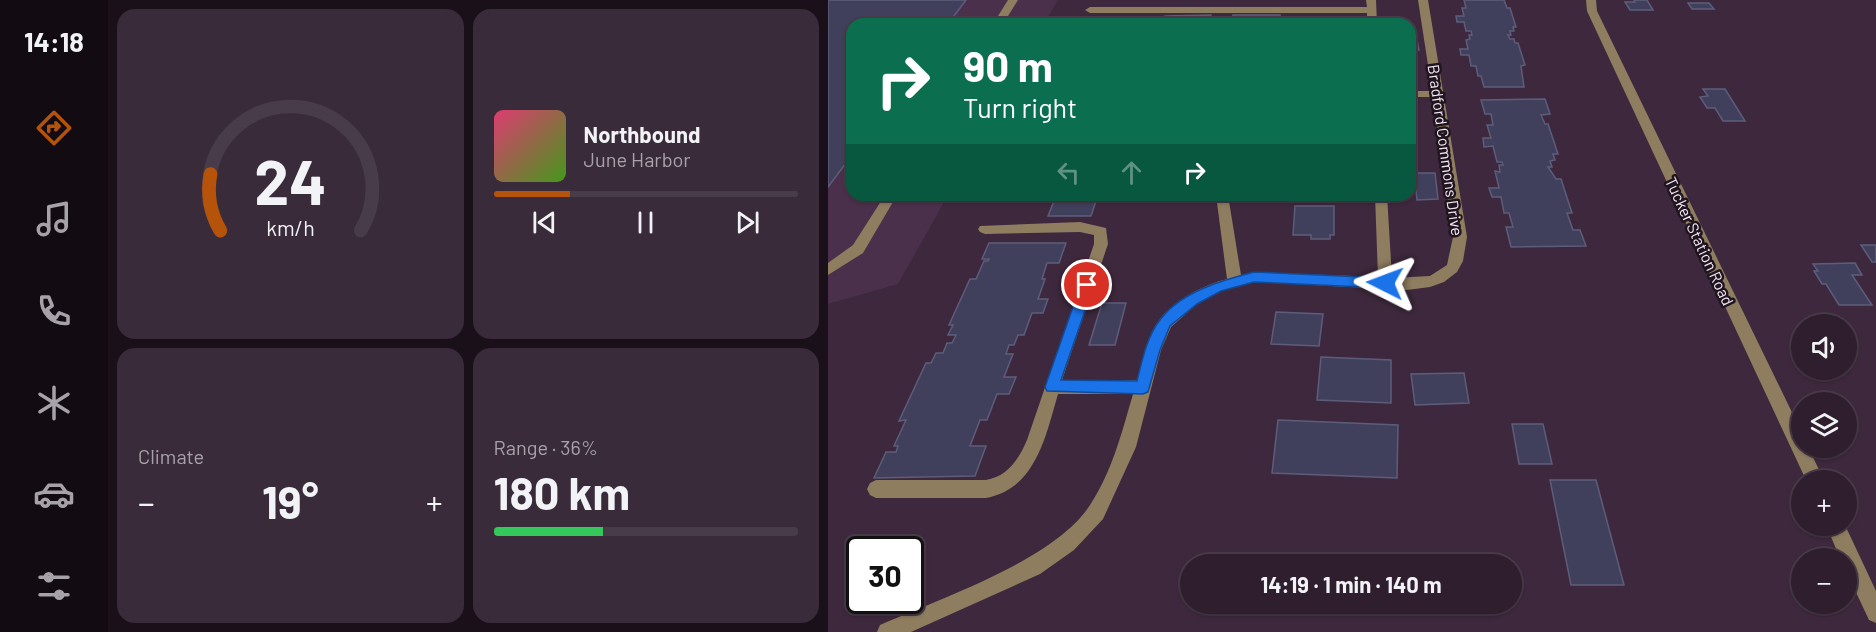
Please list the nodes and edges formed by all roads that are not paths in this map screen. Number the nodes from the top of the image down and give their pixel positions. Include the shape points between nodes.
1 (1013, 0) edge
2 (1095, 0) edge
3 (1423, 0) edge
4 (1590, 2) edge
5 (1372, 5) edge
6 (1002, 18) edge
7 (1416, 94) edge
8 (1438, 94) junction
9 (887, 201) edge
10 (1223, 201) edge
11 (1381, 201) edge
12 (984, 229) dead end
13 (828, 270) edge
14 (1235, 282) junction
15 (1385, 283) junction
16 (1052, 387) junction
17 (1143, 387) junction
18 (1810, 470) edge
19 (876, 489) dead end
20 (1840, 536) edge
21 (1876, 613) edge
22 (887, 632) edge

1 - 6 street
2 - 5 street via 1089,14
3 - 8 street, Bradford Commons Drive
4 - 18 street, Tucker Station Road
7 - 8 street
8 - 15 street, Bradford Commons Drive via 1460,237 1459,256 1449,274 1427,282
9 - 13 street via 858,249
10 - 14 street
11 - 15 street
12 - 16 street via 1080,227 1101,231 1101,244
14 - 15 street, Bradford Commons Drive via 1254,277
14 - 17 street, Bradford Commons Drive via 1192,300 1165,323
16 - 17 street
16 - 19 street via 1022,468 1003,485 986,489
17 - 22 street, Bradford Commons Drive via 1127,447 1096,513 1067,543 1033,567
20 - 21 street

